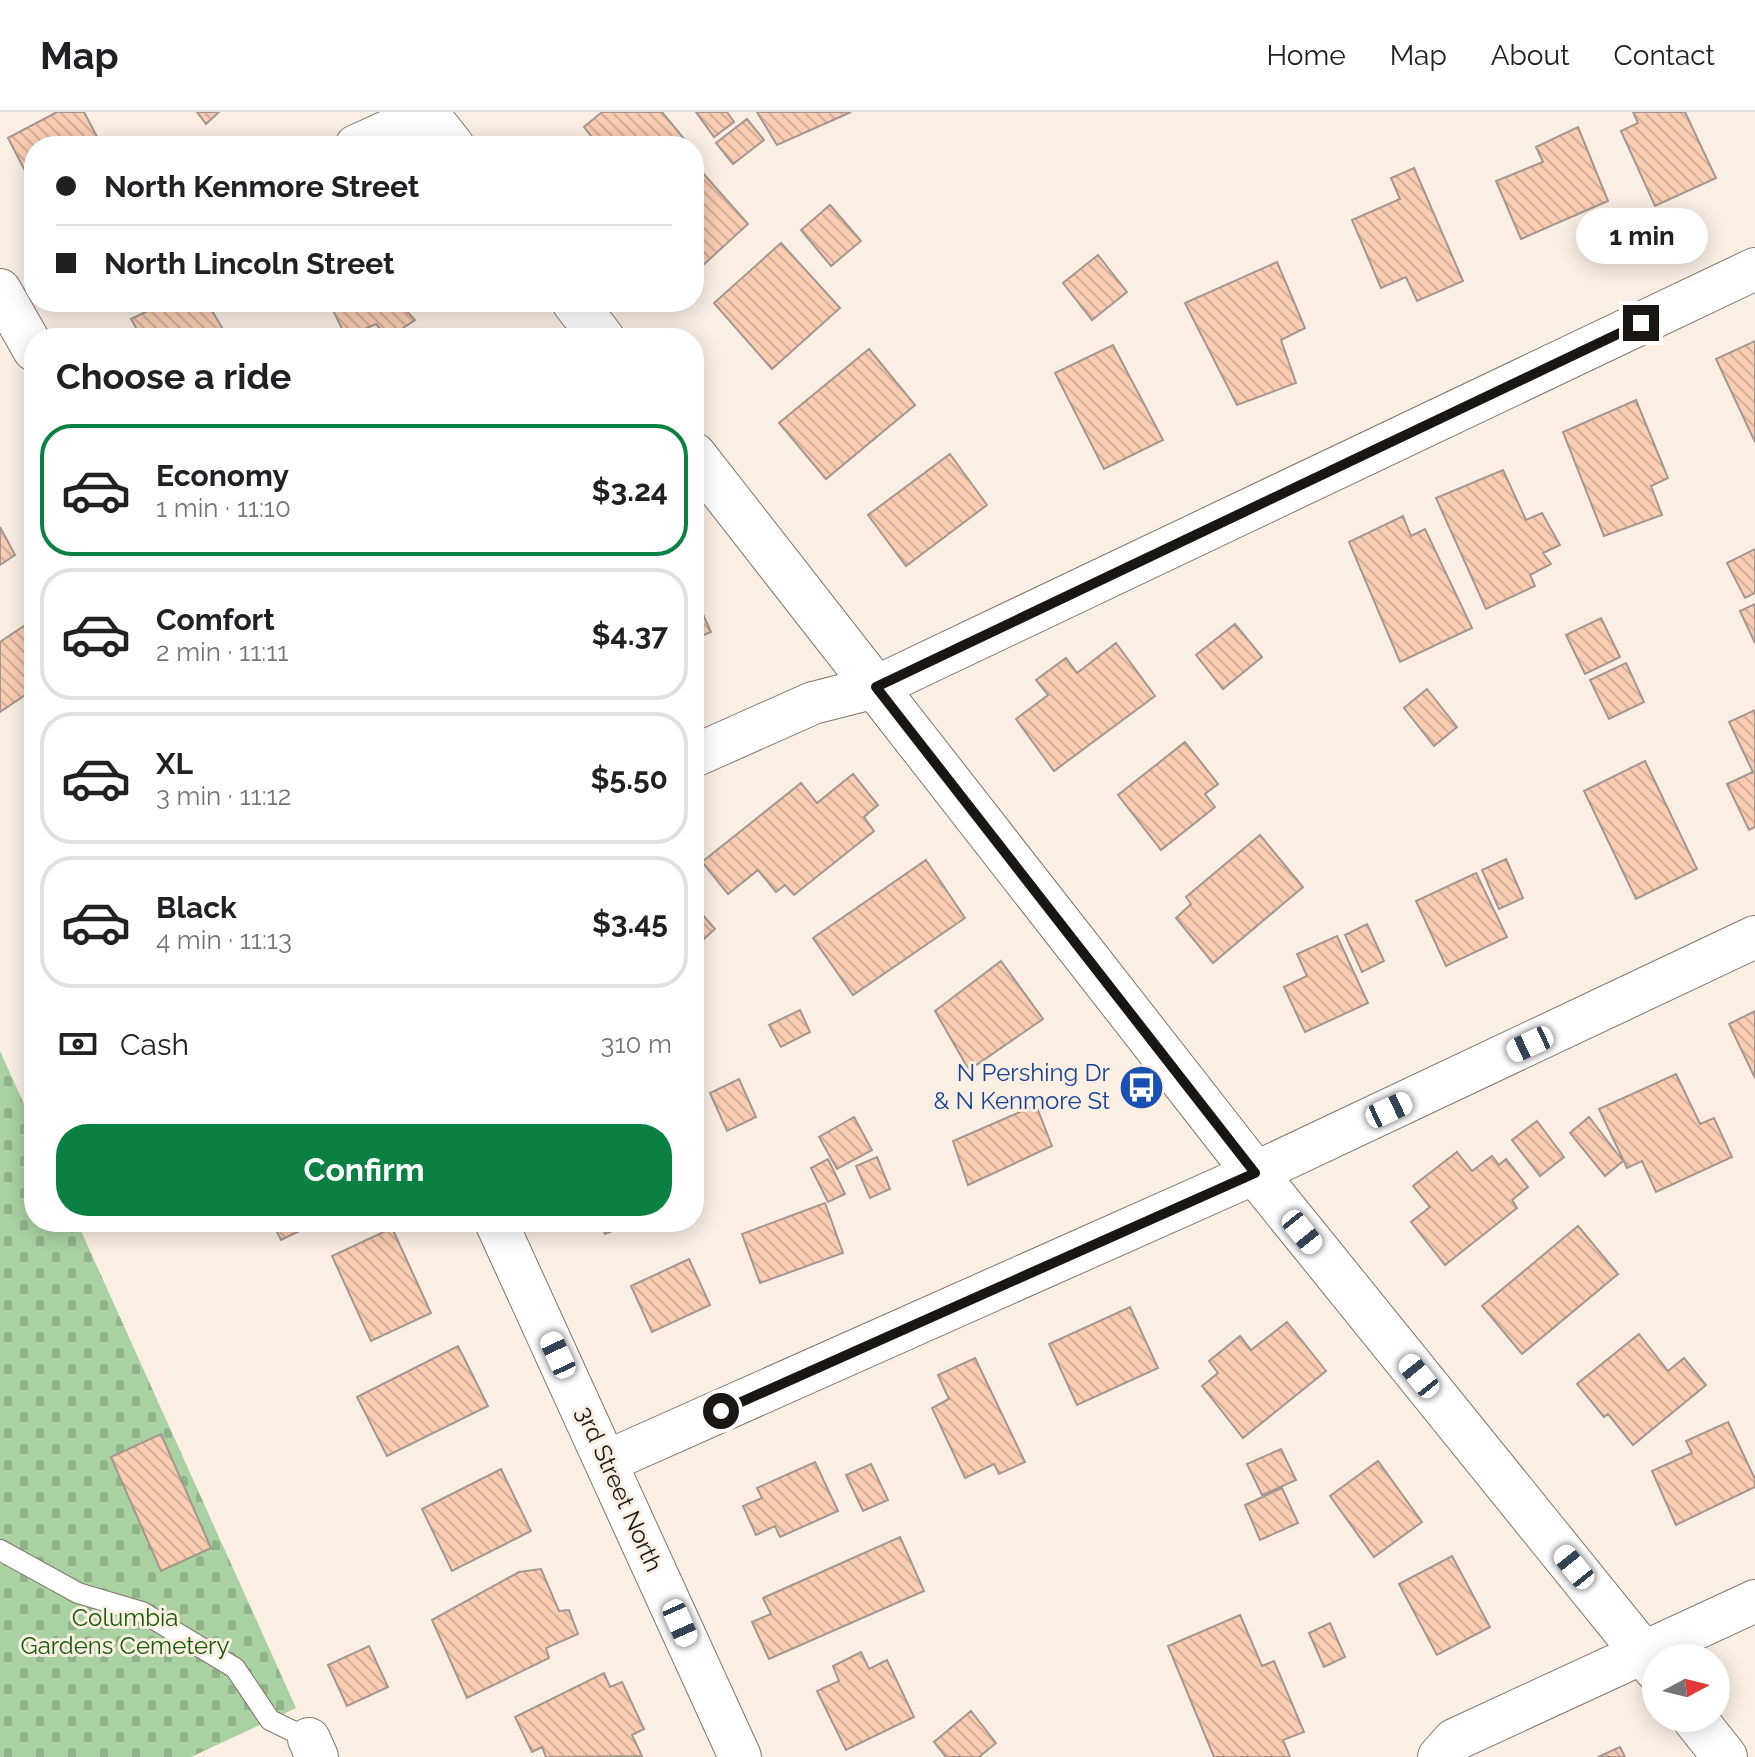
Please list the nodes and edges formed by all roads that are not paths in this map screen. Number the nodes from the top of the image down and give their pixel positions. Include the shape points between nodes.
1 (434, 121) edge
2 (387, 136) edge
3 (1755, 269) edge
4 (14, 294) edge
5 (582, 312) edge
6 (26, 328) edge
7 (594, 328) edge
8 (704, 468) edge
9 (876, 687) junction
10 (704, 752) edge
11 (1755, 937) edge
12 (1255, 1173) junction
13 (501, 1232) edge
14 (608, 1461) junction
15 (0, 1550) edge
16 (1755, 1601) edge
17 (1680, 1644) edge
18 (1642, 1651) edge
19 (1642, 1664) edge
20 (1705, 1732) edge
21 (313, 1748) edge
22 (740, 1757) edge
23 (1439, 1757) edge
24 (1725, 1757) edge

1 - 2 street
3 - 9 street
4 - 6 street
5 - 7 street
8 - 9 street
9 - 10 street via 813,703
9 - 12 street
11 - 12 street
12 - 14 street
12 - 18 street
13 - 14 street, 3rd Street North
14 - 22 street, 3rd Street North
15 - 21 lane via 78,1593 142,1612 235,1668 270,1720
16 - 17 street
19 - 23 street via 1454,1740
20 - 24 street

